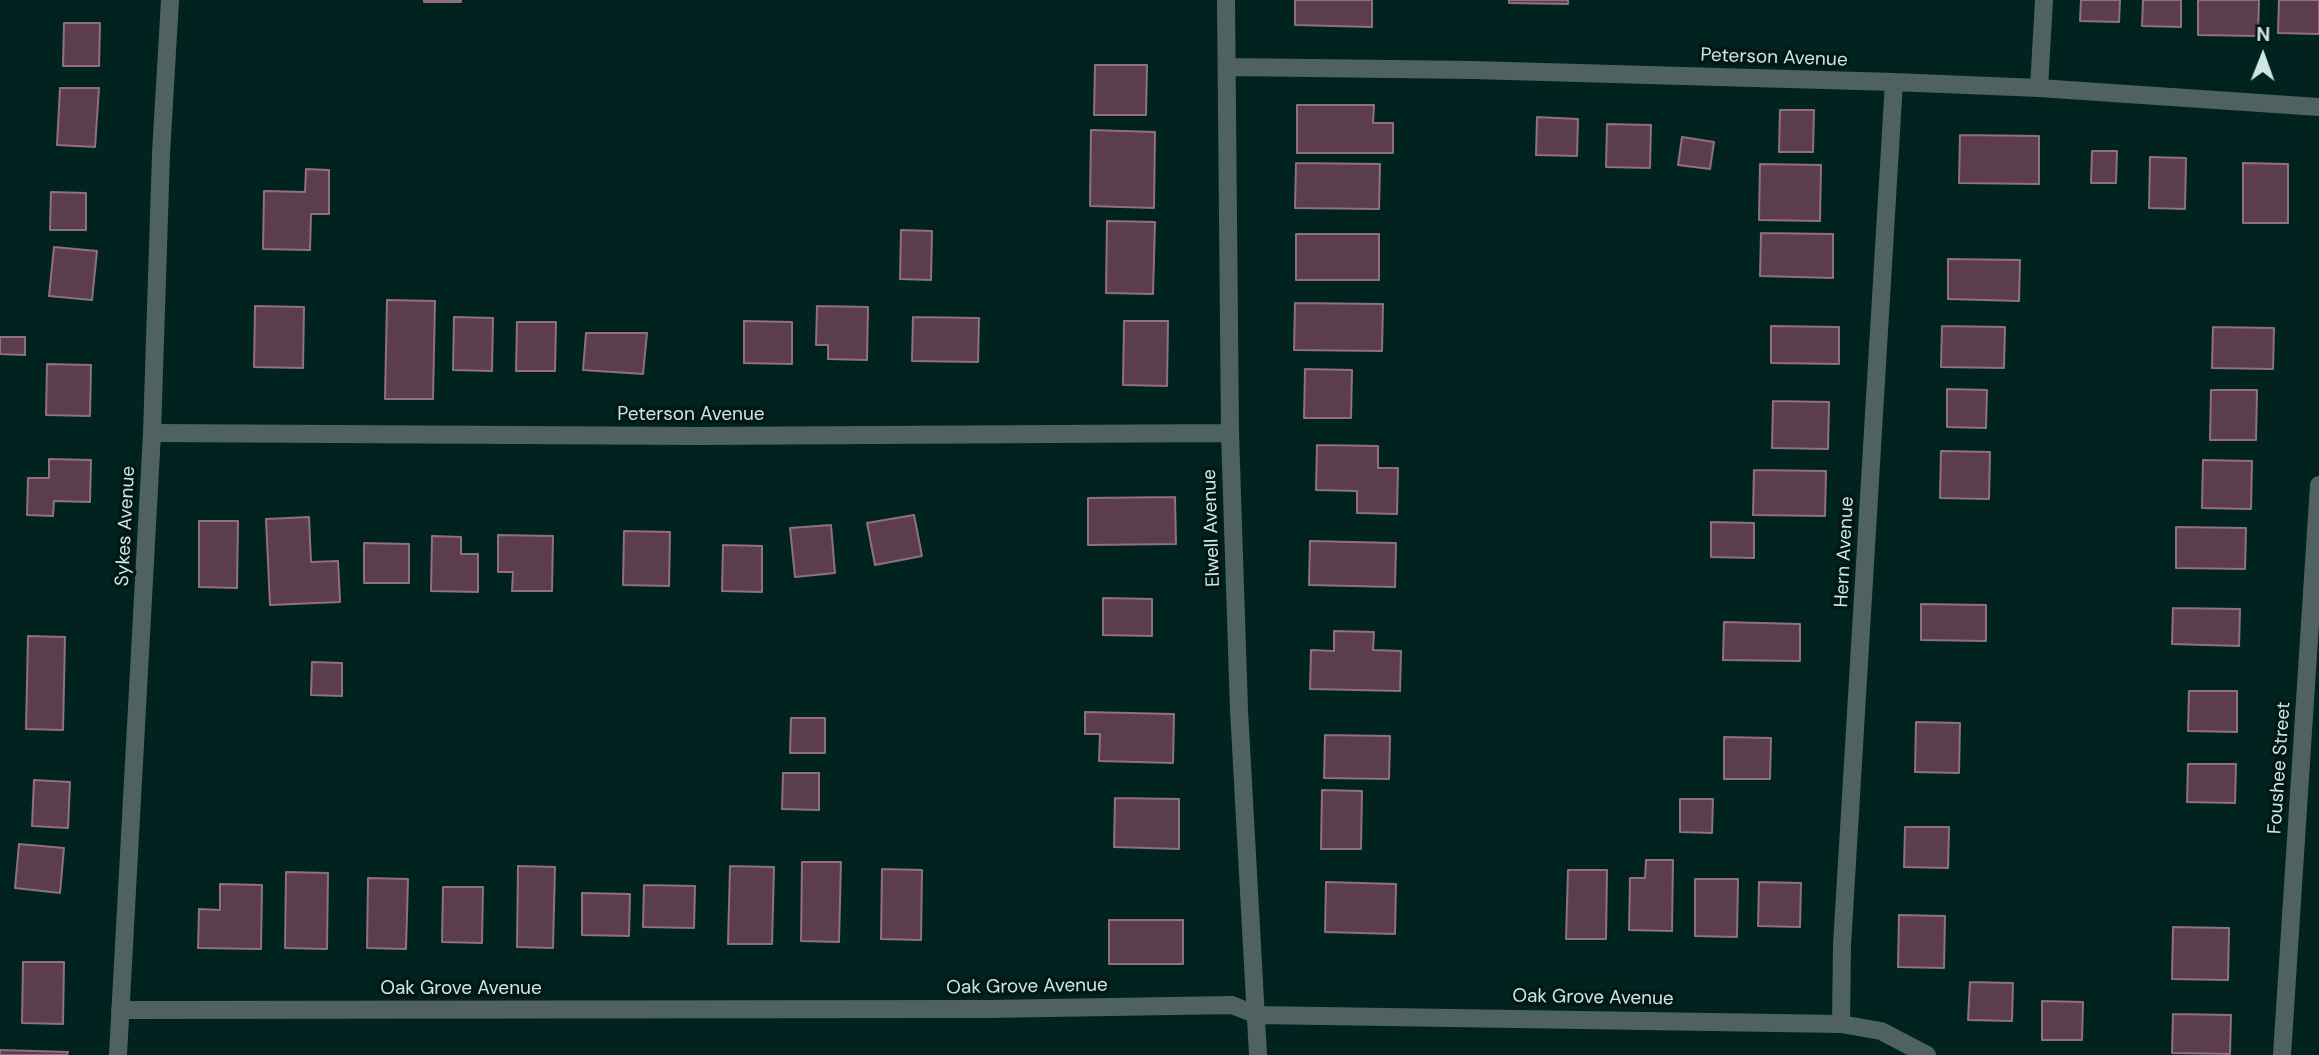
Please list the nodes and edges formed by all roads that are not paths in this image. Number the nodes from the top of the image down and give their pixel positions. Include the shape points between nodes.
1 (170, 0) edge
2 (1226, 0) edge
3 (2043, 0) edge
4 (1227, 67) junction
5 (1894, 82) junction
6 (2039, 88) junction
7 (2319, 107) edge
8 (152, 433) junction
9 (1230, 433) junction
10 (2319, 485) edge
11 (120, 1010) junction
12 (1257, 1015) junction
13 (1841, 1024) junction
14 (118, 1055) edge
15 (1258, 1055) edge
16 (1927, 1055) edge
17 (2282, 1055) edge

1 - 8 street, Sykes Avenue
2 - 4 street, Elwell Avenue
3 - 6 street
4 - 5 street, Peterson Avenue
4 - 9 street, Elwell Avenue
5 - 6 street, Peterson Avenue
5 - 13 street, Hern Avenue
6 - 7 street, Peterson Avenue
8 - 9 street, Peterson Avenue
8 - 11 street, Sykes Avenue
9 - 12 street, Elwell Avenue via 1239,710
10 - 17 street, Foushee Street
11 - 12 street, Oak Grove Avenue via 1233,1005
11 - 14 street, Sykes Avenue
12 - 13 street, Oak Grove Avenue
12 - 15 street, Elwell Avenue
13 - 16 street, Oak Grove Avenue via 1881,1031

